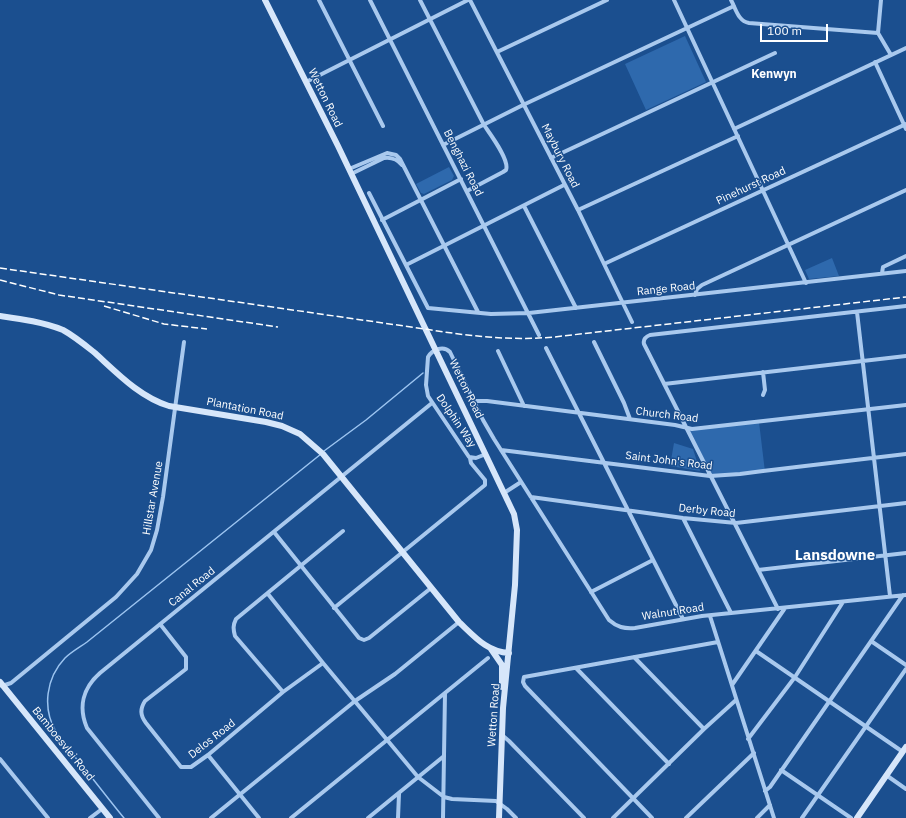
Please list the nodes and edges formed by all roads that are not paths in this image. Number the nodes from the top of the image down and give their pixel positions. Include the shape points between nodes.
1 (265, 0) edge
2 (320, 0) edge
3 (370, 0) edge
4 (420, 0) edge
5 (469, 0) edge
6 (607, 0) edge
7 (674, 0) edge
8 (731, 0) edge
9 (881, 0) edge
10 (734, 6) junction
11 (430, 19) junction
12 (687, 28) junction
13 (878, 33) junction
14 (390, 39) junction
15 (906, 48) edge
16 (497, 52) junction
17 (775, 53) dead end
18 (891, 55) junction
19 (350, 60) junction
20 (875, 62) junction
21 (306, 82) junction
22 (713, 83) junction
23 (523, 104) junction
24 (484, 125) junction
25 (383, 126) dead end
26 (905, 126) edge
27 (734, 129) junction
28 (738, 136) junction
29 (443, 145) junction
30 (551, 158) junction
31 (350, 172) junction
32 (461, 179) junction
33 (564, 185) junction
34 (764, 190) junction
35 (906, 190) edge
36 (467, 191) junction
37 (369, 193) dead end
38 (420, 200) junction
39 (524, 206) junction
40 (578, 210) junction
41 (382, 220) junction
42 (485, 226) junction
43 (789, 244) junction
44 (444, 246) junction
45 (906, 256) edge
46 (604, 264) junction
47 (406, 265) junction
48 (906, 270) edge
49 (882, 273) junction
50 (806, 283) junction
51 (695, 295) junction
52 (624, 303) junction
53 (906, 306) edge
54 (576, 308) junction
55 (478, 312) junction
56 (857, 312) junction
57 (529, 313) junction
58 (0, 316) edge
59 (632, 322) dead end
60 (539, 334) dead end
61 (184, 342) dead end
62 (594, 342) dead end
63 (546, 348) dead end
64 (498, 351) dead end
65 (906, 356) edge
66 (863, 361) junction
67 (763, 372) junction
68 (664, 384) junction
69 (763, 395) dead end
70 (473, 401) junction
71 (432, 403) junction
72 (906, 405) edge
73 (524, 406) junction
74 (176, 407) junction
75 (868, 409) junction
76 (579, 413) junction
77 (630, 419) junction
78 (687, 429) junction
79 (501, 450) junction
80 (486, 454) junction
81 (906, 454) edge
82 (470, 458) junction
83 (874, 458) junction
84 (604, 462) junction
85 (710, 476) junction
86 (342, 477) junction
87 (521, 482) junction
88 (504, 493) junction
89 (531, 497) junction
90 (906, 503) edge
91 (880, 506) junction
92 (627, 509) junction
93 (683, 518) junction
94 (736, 523) junction
95 (342, 531) dead end
96 (274, 532) junction
97 (402, 553) junction
98 (906, 553) edge
99 (885, 555) junction
100 (653, 560) junction
101 (300, 566) junction
102 (758, 570) junction
103 (431, 588) junction
104 (591, 592) junction
105 (268, 594) junction
106 (904, 595) edge
107 (890, 596) junction
108 (843, 602) junction
109 (334, 608) junction
110 (785, 608) junction
111 (778, 609) junction
112 (731, 613) junction
113 (710, 616) junction
114 (683, 619) junction
115 (459, 622) junction
116 (160, 624) junction
117 (871, 641) junction
118 (718, 642) junction
119 (491, 649) junction
120 (756, 651) junction
121 (509, 653) junction
122 (634, 657) junction
123 (488, 658) dead end
124 (323, 663) junction
125 (906, 665) edge
126 (576, 668) junction
127 (906, 669) edge
128 (795, 677) junction
129 (1, 685) edge
130 (732, 685) junction
131 (283, 692) junction
132 (445, 693) junction
133 (504, 696) junction
134 (736, 700) junction
135 (355, 701) junction
136 (829, 702) junction
137 (866, 727) junction
138 (704, 729) junction
139 (502, 735) junction
140 (748, 739) junction
141 (387, 740) junction
142 (904, 750) edge
143 (754, 753) junction
144 (208, 755) junction
145 (444, 756) junction
146 (0, 759) edge
147 (669, 764) junction
148 (781, 770) junction
149 (418, 776) junction
150 (886, 776) junction
151 (906, 789) edge
152 (765, 791) junction
153 (399, 794) junction
154 (240, 795) junction
155 (818, 796) junction
156 (444, 797) junction
157 (633, 799) junction
158 (500, 804) junction
159 (770, 805) junction
160 (102, 808) junction
161 (859, 817) edge
162 (48, 818) edge
163 (90, 818) edge
164 (110, 818) edge
165 (159, 818) edge
166 (211, 818) edge
167 (258, 818) edge
168 (291, 818) edge
169 (368, 818) edge
170 (398, 818) edge
171 (443, 818) edge
172 (500, 818) edge
173 (516, 818) edge
174 (584, 818) edge
175 (613, 818) edge
176 (652, 818) edge
177 (686, 818) edge
178 (757, 818) edge
179 (774, 818) edge
180 (802, 818) edge
181 (851, 818) edge

1 - 21 main road, Wetton Road
2 - 19 street
3 - 14 street, Benghazi Road
4 - 11 street
5 - 11 street
5 - 16 street, Maybury Road
6 - 16 street
7 - 12 street
8 - 10 street
9 - 13 street
10 - 12 street
10 - 13 street via 740,18 749,23
11 - 14 street
11 - 24 street
12 - 22 street
12 - 23 street
13 - 18 street
14 - 19 street
14 - 29 street, Benghazi Road
15 - 18 street
16 - 23 street, Maybury Road
17 - 22 street
18 - 20 street
19 - 21 street
19 - 25 street
20 - 26 street
20 - 27 street
21 - 31 main road, Wetton Road
22 - 27 street
22 - 30 street
23 - 24 street
23 - 30 street, Maybury Road
24 - 29 street
24 - 36 street via 507,167 503,172
26 - 34 street, Pinehurst Road
27 - 28 street
28 - 34 street
28 - 40 street
29 - 32 street, Benghazi Road
30 - 33 street, Maybury Road
31 - 38 street via 387,153 396,155
31 - 80 main road, Wetton Road
32 - 36 street, Benghazi Road
32 - 38 street
33 - 39 street
33 - 40 street, Maybury Road
34 - 43 street
34 - 46 street, Pinehurst Road
35 - 43 street
36 - 42 street, Benghazi Road
37 - 41 street
38 - 41 street
38 - 44 street
39 - 42 street
39 - 54 street
40 - 46 street, Maybury Road
41 - 47 street
42 - 44 street
42 - 57 street, Benghazi Road
43 - 50 street
43 - 51 street via 702,285
44 - 47 street
44 - 55 street
45 - 49 street via 883,267
46 - 52 street, Maybury Road
47 - 55 street, Range Road via 428,308
48 - 49 street, Range Road
49 - 50 street, Range Road
50 - 51 street, Range Road
51 - 52 street, Range Road
52 - 54 street, Range Road
52 - 59 street, Maybury Road
53 - 56 street
54 - 57 street, Range Road
55 - 57 street, Range Road
56 - 66 street
56 - 68 street via 650,335 644,340 644,344
57 - 60 street, Benghazi Road
58 - 74 main road, Plantation Road via 42,323 62,330 83,344 138,391 156,402
61 - 74 street, Hillstar Avenue
62 - 77 street
63 - 76 street
64 - 73 street
65 - 66 street
66 - 67 street
66 - 75 street
67 - 68 street
67 - 69 street
68 - 78 street
70 - 71 street, Dolphin Way via 450,352 440,348 428,357 426,390
70 - 73 street, Church Road
70 - 79 street, Dolphin Way
71 - 82 street, Dolphin Way
71 - 86 street, Canal Road
72 - 75 street, Church Road
73 - 76 street, Church Road
74 - 86 main road, Plantation Road via 266,422 289,429 318,448
74 - 129 street, Hillstar Avenue via 157,530 151,550 137,574 116,597 11,683
75 - 78 street, Church Road
75 - 83 street
76 - 77 street, Church Road
76 - 84 street
77 - 78 street, Church Road
78 - 85 street
79 - 84 street, Saint John's Road
79 - 87 street, Dolphin Way
80 - 82 street, Dolphin Way
80 - 88 main road, Wetton Road
81 - 83 street, Saint John's Road
82 - 97 street via 485,480 485,485
83 - 85 street, Saint John's Road
83 - 91 street
84 - 85 street, Saint John's Road
84 - 92 street
85 - 94 street
86 - 96 street, Canal Road
86 - 97 main road, Plantation Road
87 - 88 street
87 - 89 street, Walnut Road
88 - 121 main road, Wetton Road via 514,514 517,530
89 - 92 street, Derby Road
89 - 104 street, Walnut Road
90 - 91 street, Derby Road
91 - 94 street, Derby Road
91 - 99 street
92 - 93 street, Derby Road
92 - 100 street
93 - 94 street, Derby Road
93 - 112 street
94 - 102 street
95 - 101 street
96 - 101 street
96 - 116 street, Canal Road
97 - 103 main road, Plantation Road
97 - 109 street
98 - 99 street
99 - 102 street
99 - 107 street
100 - 104 street
100 - 114 street
101 - 105 street
101 - 109 street
102 - 111 street
103 - 109 street via 364,640 359,638
103 - 115 main road, Plantation Road
104 - 114 street, Walnut Road via 609,620 626,629
105 - 124 street
105 - 131 street via 236,619 234,632
106 - 107 street, Walnut Road
106 - 117 street
107 - 108 street, Walnut Road
108 - 110 street, Walnut Road
108 - 128 street
110 - 111 street, Walnut Road
110 - 120 street
111 - 112 street, Walnut Road
112 - 113 street, Walnut Road
113 - 114 street, Walnut Road
113 - 118 street
115 - 119 main road, Plantation Road
115 - 135 street via 395,674
116 - 144 street, Delos Road via 186,656 187,665 181,674 145,701 142,718 181,767 191,767
116 - 165 street, Canal Road via 97,676 88,686 83,705 84,720 92,735
117 - 125 street
117 - 136 street
118 - 122 street
118 - 130 street
119 - 121 main road, Plantation Road
119 - 133 main road via 502,665
120 - 128 street
120 - 130 street
121 - 133 main road, Wetton Road
122 - 126 street
122 - 138 street
123 - 132 street
124 - 131 street, Delos Road
124 - 135 street
126 - 147 street
126 - 157 street via 528,676 523,680 525,686
127 - 137 street
128 - 136 street
128 - 140 street
129 - 160 main road, Bamboesvlei Road
130 - 134 street
131 - 144 street, Delos Road
132 - 141 street
132 - 145 street
133 - 139 main road, Wetton Road
134 - 138 street
134 - 140 street
135 - 141 street
135 - 154 street
136 - 137 street
136 - 148 street
137 - 142 street
137 - 155 street
138 - 147 street
139 - 158 main road, Wetton Road
139 - 174 street
140 - 143 street
141 - 149 street
141 - 168 street
142 - 150 main road
143 - 152 street
143 - 177 street
144 - 154 street
145 - 149 street
145 - 156 street
146 - 162 street
147 - 157 street
148 - 152 street
148 - 155 street
149 - 153 street
149 - 156 street
150 - 151 street
150 - 161 main road
152 - 159 street
153 - 169 street
153 - 170 street
154 - 166 street
154 - 167 street
155 - 180 street
155 - 181 street
156 - 158 street via 452,800 492,800
156 - 171 street
157 - 175 street
157 - 176 street
158 - 172 main road, Wetton Road
158 - 173 street
159 - 178 street
159 - 179 street
160 - 163 street
160 - 164 main road, Bamboesvlei Road

